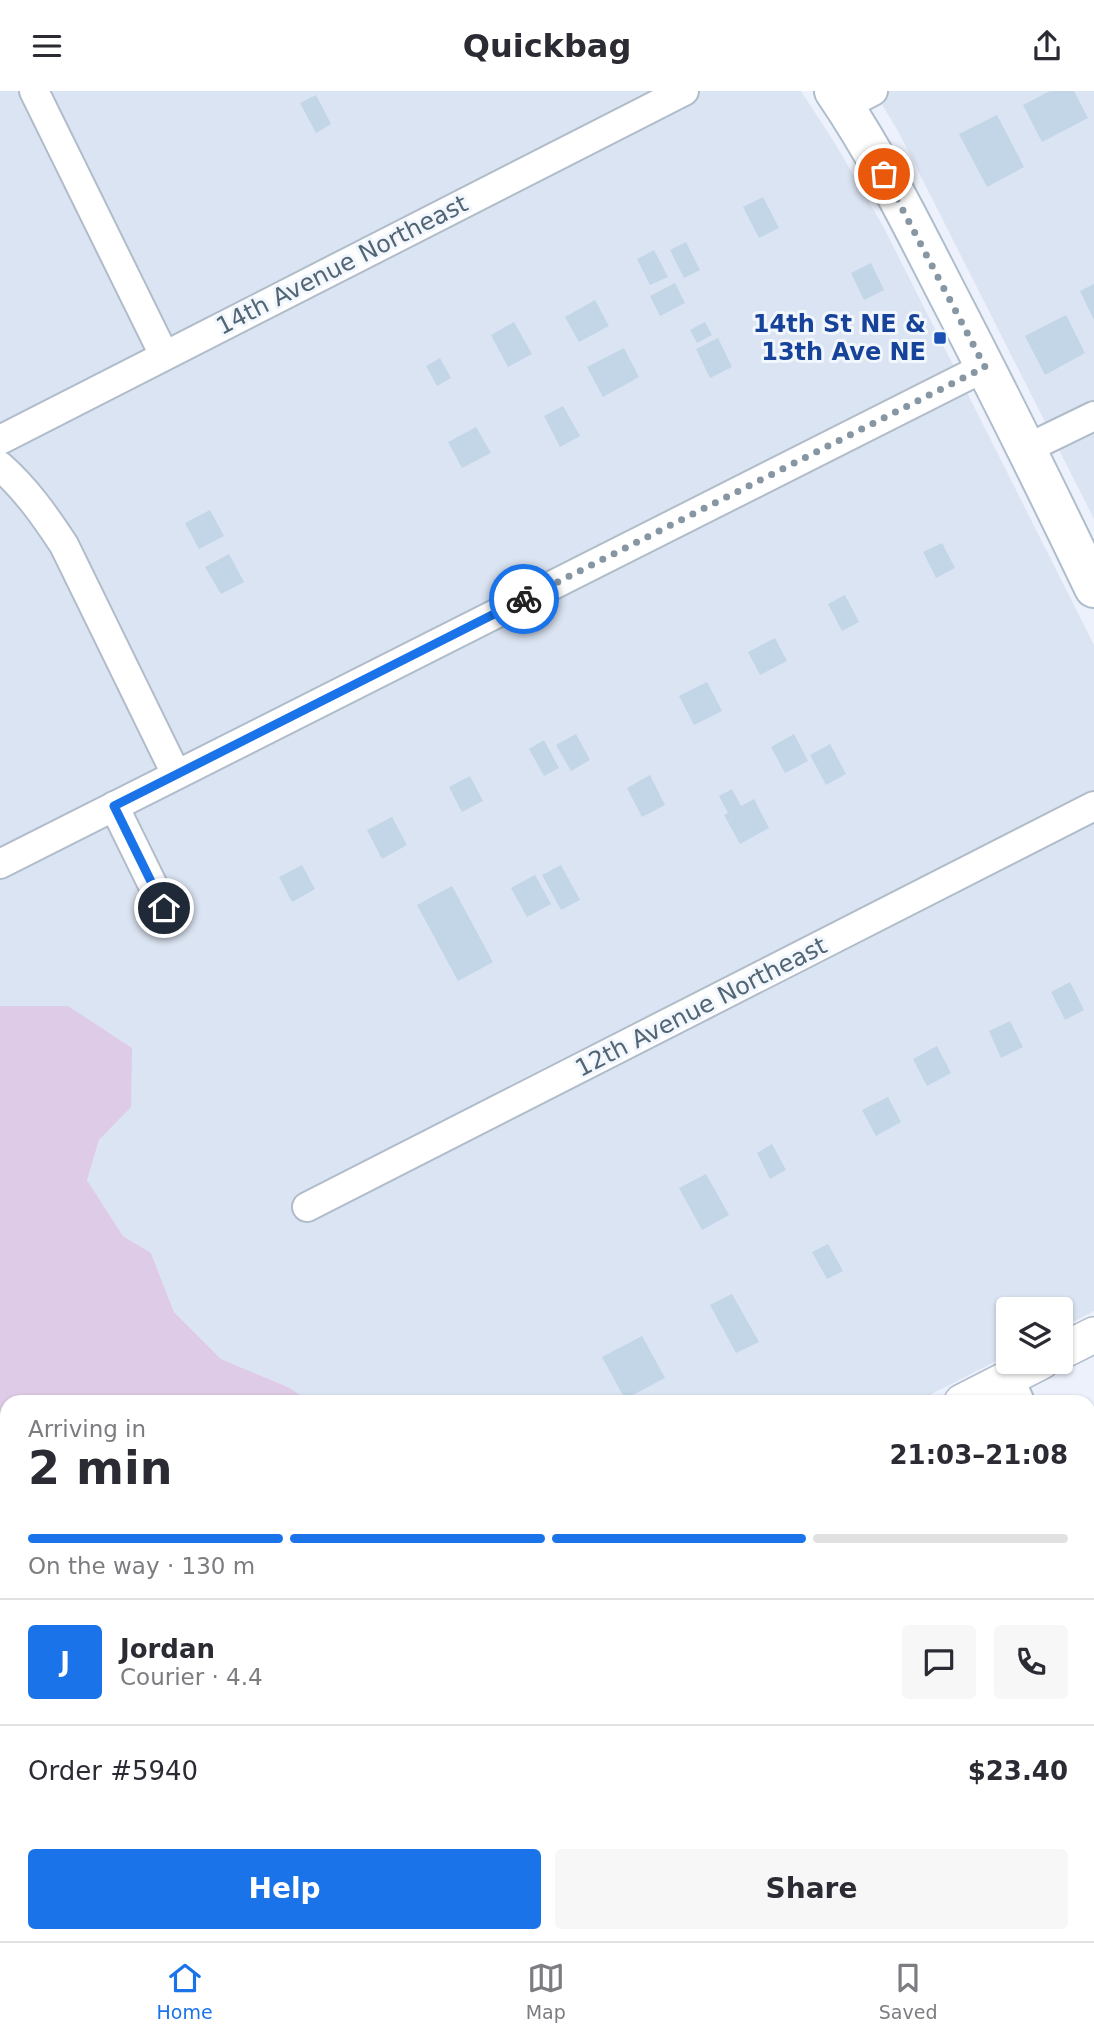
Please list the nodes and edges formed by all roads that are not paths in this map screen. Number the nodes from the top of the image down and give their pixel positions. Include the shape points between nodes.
1 (34, 91) edge
2 (684, 91) edge
3 (850, 96) edge
4 (164, 355) junction
5 (985, 367) junction
6 (1094, 416) edge
7 (0, 440) edge
8 (1026, 449) junction
9 (0, 465) edge
10 (1094, 588) edge
11 (176, 774) junction
12 (114, 806) junction
13 (1094, 806) edge
14 (0, 864) edge
15 (164, 908) dead end
16 (307, 1207) dead end
17 (1094, 1335) edge
18 (1073, 1346) edge
19 (1029, 1374) edge
20 (1014, 1390) edge
21 (992, 1395) edge

1 - 4 street
2 - 4 street, 14th Avenue Northeast
3 - 5 main road via 884,174
4 - 7 street, 14th Avenue Northeast
5 - 8 main road
5 - 11 street
6 - 8 street
8 - 10 main road
9 - 11 street via 64,545
11 - 12 street
12 - 14 street
12 - 15 street
13 - 16 street, 12th Avenue Northeast
17 - 18 street
19 - 20 street
20 - 21 street

